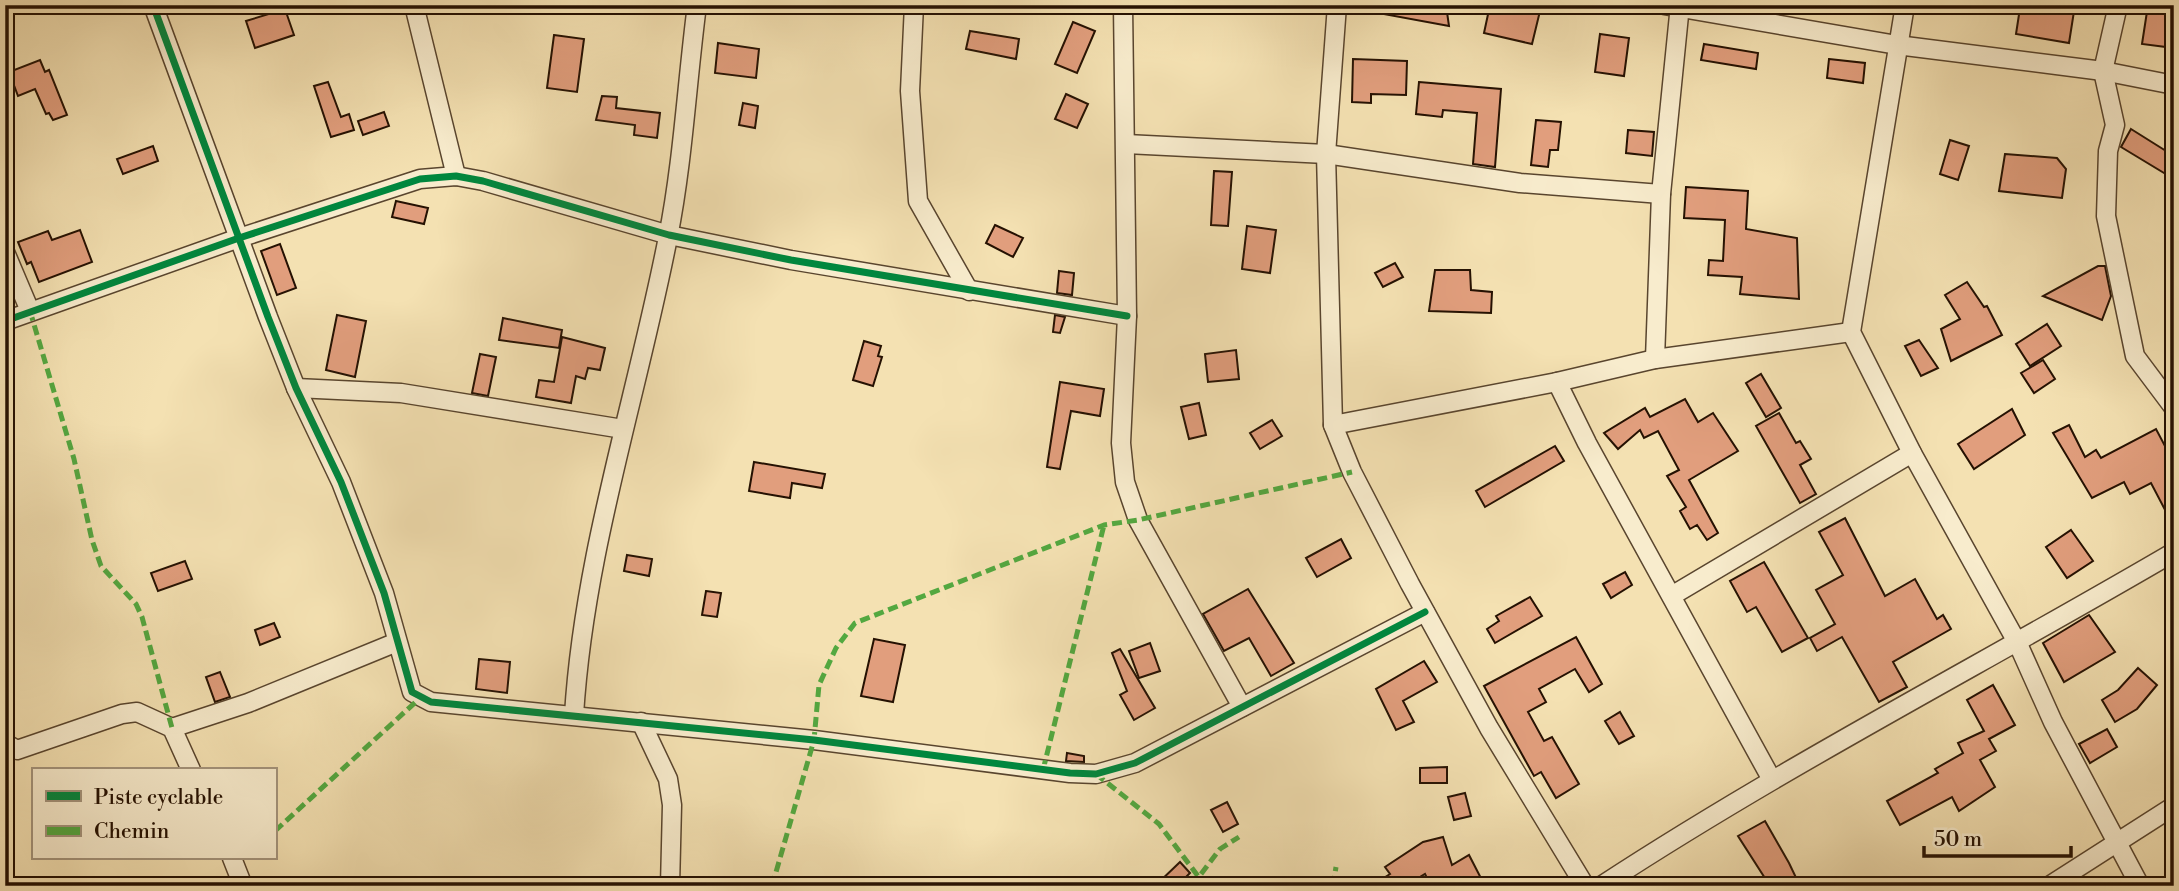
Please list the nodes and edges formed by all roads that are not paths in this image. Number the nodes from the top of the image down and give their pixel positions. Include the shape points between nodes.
1 (153, 5) edge
2 (415, 5) edge
3 (697, 5) edge
4 (914, 5) edge
5 (1123, 5) edge
6 (1337, 5) edge
7 (1905, 5) edge
8 (2118, 5) edge
9 (1674, 6) edge
10 (1897, 45) junction
11 (2103, 71) junction
12 (2174, 85) edge
13 (1126, 144) junction
14 (1326, 154) junction
15 (456, 176) junction
16 (1661, 194) junction
17 (669, 235) junction
18 (239, 238) junction
19 (5, 252) edge
20 (970, 291) junction
21 (30, 312) junction
22 (1127, 316) junction
23 (5, 321) edge
24 (1851, 332) junction
25 (1655, 359) junction
26 (1557, 382) junction
27 (296, 388) junction
28 (2174, 408) edge
29 (1333, 425) junction
30 (623, 429) junction
31 (1912, 453) junction
32 (2174, 552) edge
33 (1673, 595) junction
34 (1425, 612) junction
35 (397, 642) junction
36 (2018, 644) junction
37 (1242, 707) junction
38 (574, 715) junction
39 (641, 722) junction
40 (172, 728) junction
41 (5, 743) edge
42 (190, 768) edge
43 (1772, 780) junction
44 (2174, 806) edge
45 (2116, 844) junction
46 (233, 860) edge
47 (243, 886) edge
48 (670, 886) edge
49 (1584, 886) edge
50 (1601, 886) edge
51 (2049, 886) edge
52 (2140, 886) edge

1 - 18 street
2 - 15 street
3 - 17 street
4 - 20 street via 910,91 918,201
5 - 13 street
6 - 14 street
7 - 10 street
8 - 11 street
9 - 10 street
9 - 16 street
10 - 11 street
10 - 24 street
11 - 12 street
11 - 28 street via 2115,125 2105,178 2108,229 2135,356
13 - 14 street
13 - 22 street
14 - 16 street via 1520,183
14 - 29 street
15 - 17 street
15 - 18 street via 420,179
16 - 25 street
17 - 20 street
17 - 30 street
18 - 21 street
18 - 27 street
19 - 21 street
20 - 22 street
21 - 23 street
22 - 37 street via 1121,443 1125,482 1138,520
24 - 25 street
24 - 31 street
25 - 26 street
26 - 29 street
26 - 33 street
27 - 30 street via 401,393
27 - 35 street via 341,482 384,593
29 - 34 street via 1352,472
30 - 38 street via 580,636
31 - 33 street
31 - 36 street
32 - 36 street
33 - 43 street
34 - 37 street
34 - 49 street
35 - 38 street via 412,692 420,698
35 - 40 street
36 - 43 street
36 - 45 street
37 - 39 street via 1135,763 1096,774
38 - 39 street
39 - 48 street via 668,779 672,805
40 - 41 street via 137,712 36,746 17,750
40 - 42 street
43 - 50 street
44 - 45 street
45 - 51 street
45 - 52 street
46 - 47 street

